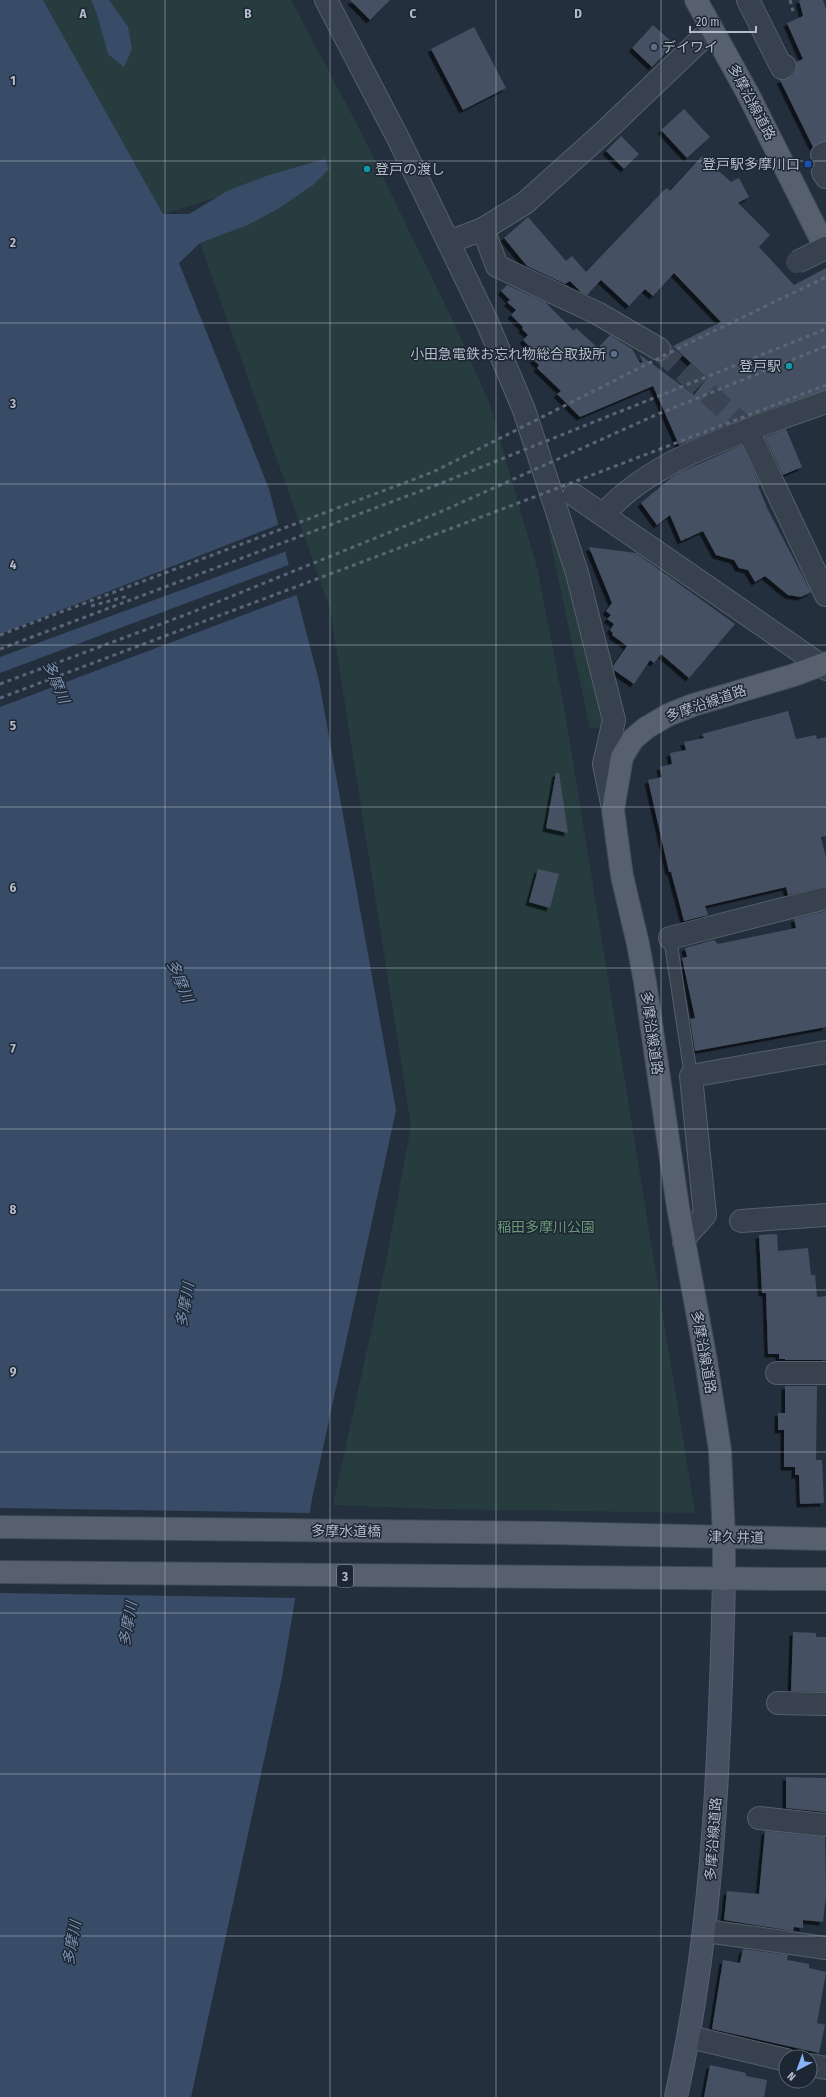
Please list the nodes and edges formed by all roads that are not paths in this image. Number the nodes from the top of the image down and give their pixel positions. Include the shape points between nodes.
1 (326, 0) edge
2 (696, 0) edge
3 (748, 0) edge
4 (712, 29) junction
5 (785, 66) dead end
6 (483, 229) junction
7 (449, 242) junction
8 (826, 249) edge
9 (797, 262) dead end
10 (659, 349) tunnel mouth
11 (826, 402) edge
12 (748, 430) junction
13 (574, 495) dead end
14 (603, 515) junction
15 (826, 595) edge
16 (824, 666) edge
17 (613, 810) junction
18 (826, 898) edge
19 (670, 938) joint
20 (826, 1052) edge
21 (691, 1076) junction
22 (826, 1215) edge
23 (741, 1221) dead end
24 (684, 1244) junction
25 (777, 1373) dead end
26 (826, 1373) edge
27 (0, 1527) edge
28 (691, 1536) joint
29 (724, 1537) junction
30 (826, 1539) edge
31 (0, 1572) edge
32 (724, 1579) junction
33 (826, 1579) edge
34 (778, 1703) dead end
35 (826, 1704) edge
36 (760, 1818) dead end
37 (826, 1825) edge
38 (706, 1931) junction
39 (826, 1948) edge
40 (690, 2037) junction
41 (778, 2058) edge
42 (676, 2097) edge

1 - 7 street
2 - 4 main road, 多摩沿線道路
3 - 5 street via 782,68
4 - 6 street via 525,203
4 - 8 main road, 多摩沿線道路 via 748,94
6 - 7 street
6 - 10 street via 497,266 597,313
7 - 17 street via 488,322 524,410 577,573 614,720 604,764
8 - 9 street, bridge
11 - 12 street
12 - 14 street via 670,462 616,500
12 - 15 street
13 - 14 street
14 - 16 street
16 - 17 main road, 多摩沿線道路 via 693,705 668,715 646,728 633,739 622,757
17 - 24 main road, 多摩沿線道路 via 622,876 645,982
18 - 19 street
19 - 21 lane
20 - 21 street
21 - 24 street via 705,1215 688,1235
22 - 23 street
24 - 29 main road, 多摩沿線道路 via 720,1450
25 - 26 street
27 - 28 main road, 多摩水道橋
28 - 29 main road, 津久井道
29 - 30 main road, 津久井道, bridge
29 - 32 main road, 多摩沿線道路
31 - 32 main road, 3
32 - 33 main road, 3, bridge
32 - 38 street, 多摩沿線道路 via 716,1814
34 - 35 street
36 - 37 street
38 - 39 street
38 - 40 street, 多摩沿線道路
40 - 41 street
40 - 42 street, 多摩沿線道路

